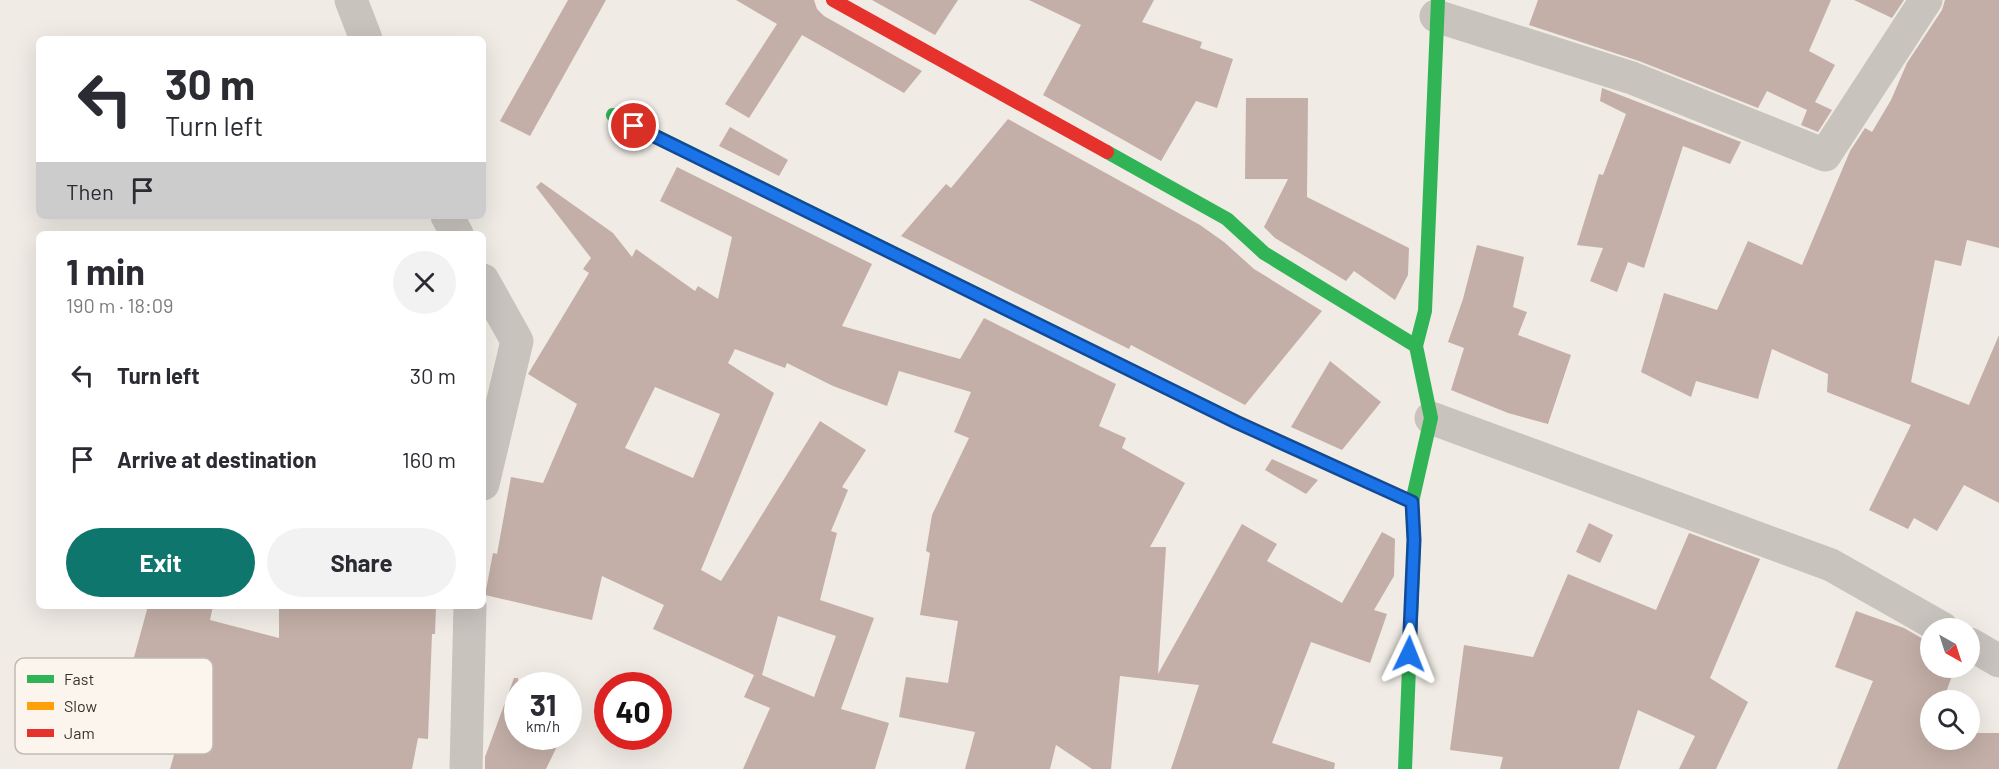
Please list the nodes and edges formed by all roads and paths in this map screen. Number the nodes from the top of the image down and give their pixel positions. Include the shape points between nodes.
1 (351, 0) edge
2 (833, 0) edge
3 (1926, 0) edge
4 (1437, 8) edge
5 (365, 36) edge
6 (613, 115) dead end
7 (486, 285) edge
8 (1416, 346) junction
9 (1431, 418) junction
10 (486, 471) edge
11 (1412, 502) junction
12 (470, 609) edge
13 (1924, 618) edge
14 (1980, 650) edge
15 (1999, 661) edge
16 (466, 769) edge
17 (1405, 769) edge

1 - 5 street
2 - 8 street via 1227,219 1264,253
3 - 4 street via 1825,156 1632,78
4 - 8 street via 1425,311
6 - 11 street via 1236,422
7 - 10 street via 517,341
8 - 9 street
9 - 11 street
9 - 13 street via 1831,565
11 - 17 street
12 - 16 street
14 - 15 street

